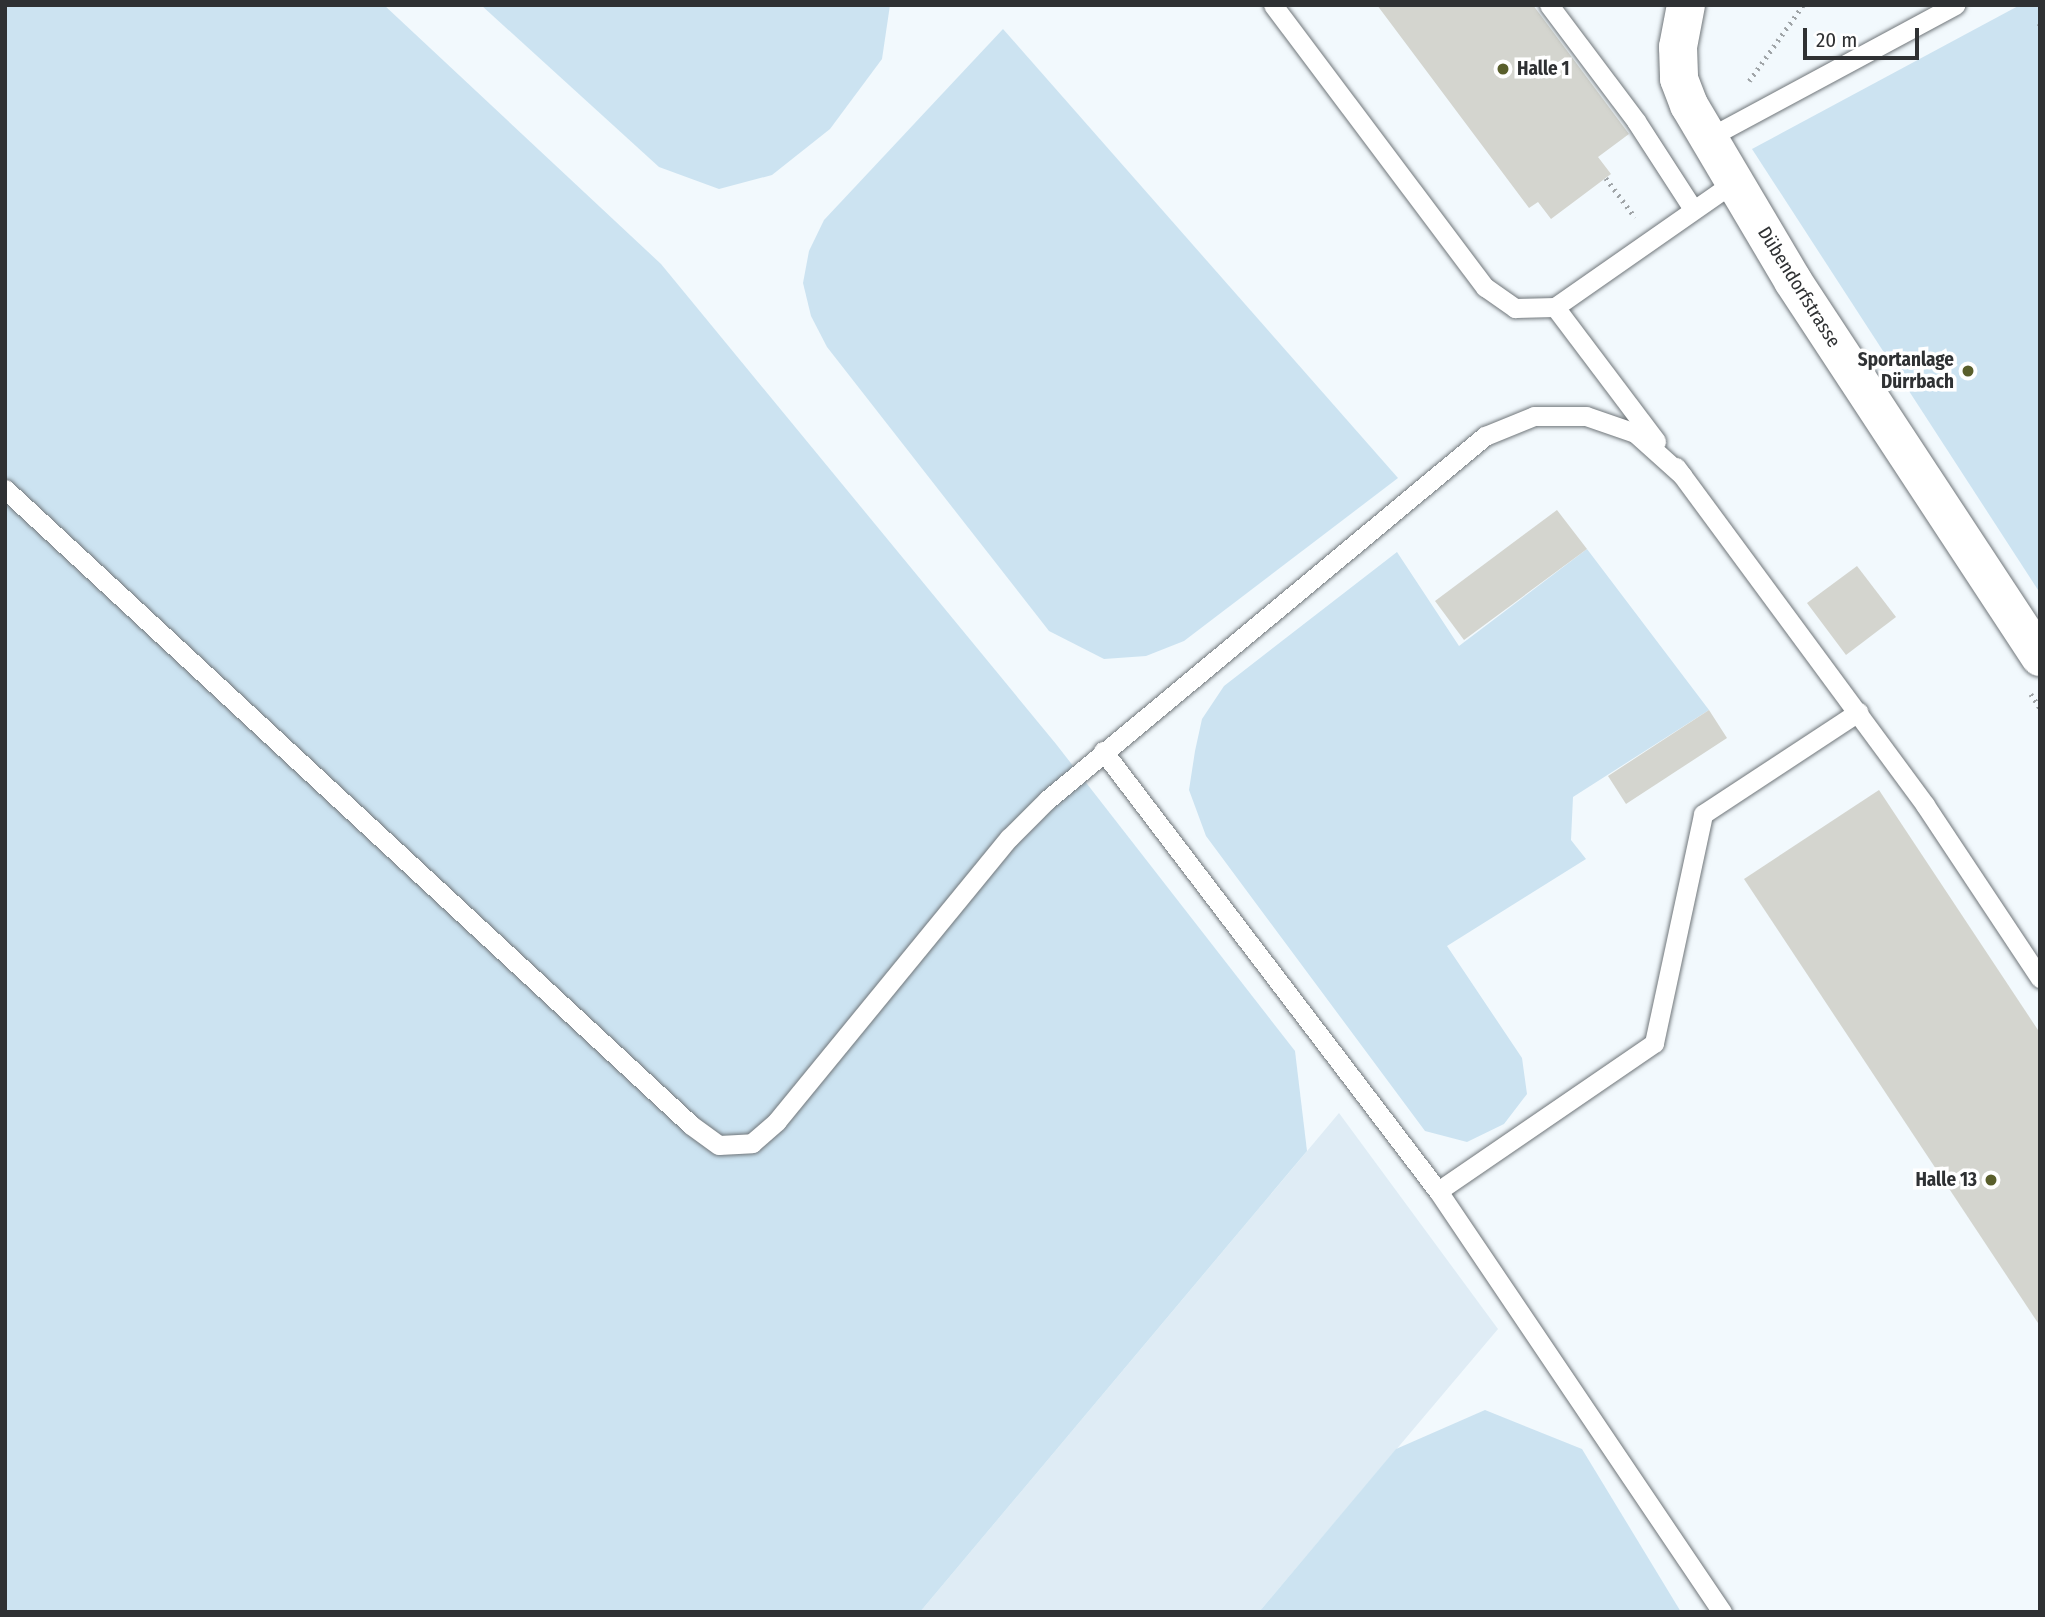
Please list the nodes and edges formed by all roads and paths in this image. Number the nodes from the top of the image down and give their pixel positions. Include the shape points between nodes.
1 (1273, 5) edge
2 (1549, 5) edge
3 (1686, 5) edge
4 (1803, 5) edge
5 (1955, 5) edge
6 (1748, 83) dead end
7 (1708, 138) junction
8 (1606, 178) dead end
9 (1734, 182) junction
10 (1693, 208) junction
11 (1651, 240) junction
12 (1555, 307) junction
13 (1682, 476) junction
14 (5, 489) edge
15 (2040, 657) edge
16 (1858, 712) junction
17 (1103, 751) junction
18 (2040, 978) edge
19 (1438, 1191) junction
20 (1722, 1612) edge

1 - 12 lane via 1485,287 1515,308
2 - 10 lane via 1636,121
3 - 7 street, Dübendorfstrasse via 1678,47 1679,79
4 - 6 path
5 - 7 lane
7 - 9 street, Dübendorfstrasse
8 - 11 path
9 - 10 lane
9 - 15 street, Dübendorfstrasse via 1793,281
10 - 11 lane
11 - 12 lane
12 - 13 lane
13 - 16 lane
13 - 17 lane via 1635,433 1586,416 1534,416 1485,436
14 - 17 lane via 691,1125 719,1145 752,1143 777,1121 1009,838
16 - 18 lane
16 - 19 lane via 1703,814 1654,1043
17 - 19 lane
19 - 20 lane

